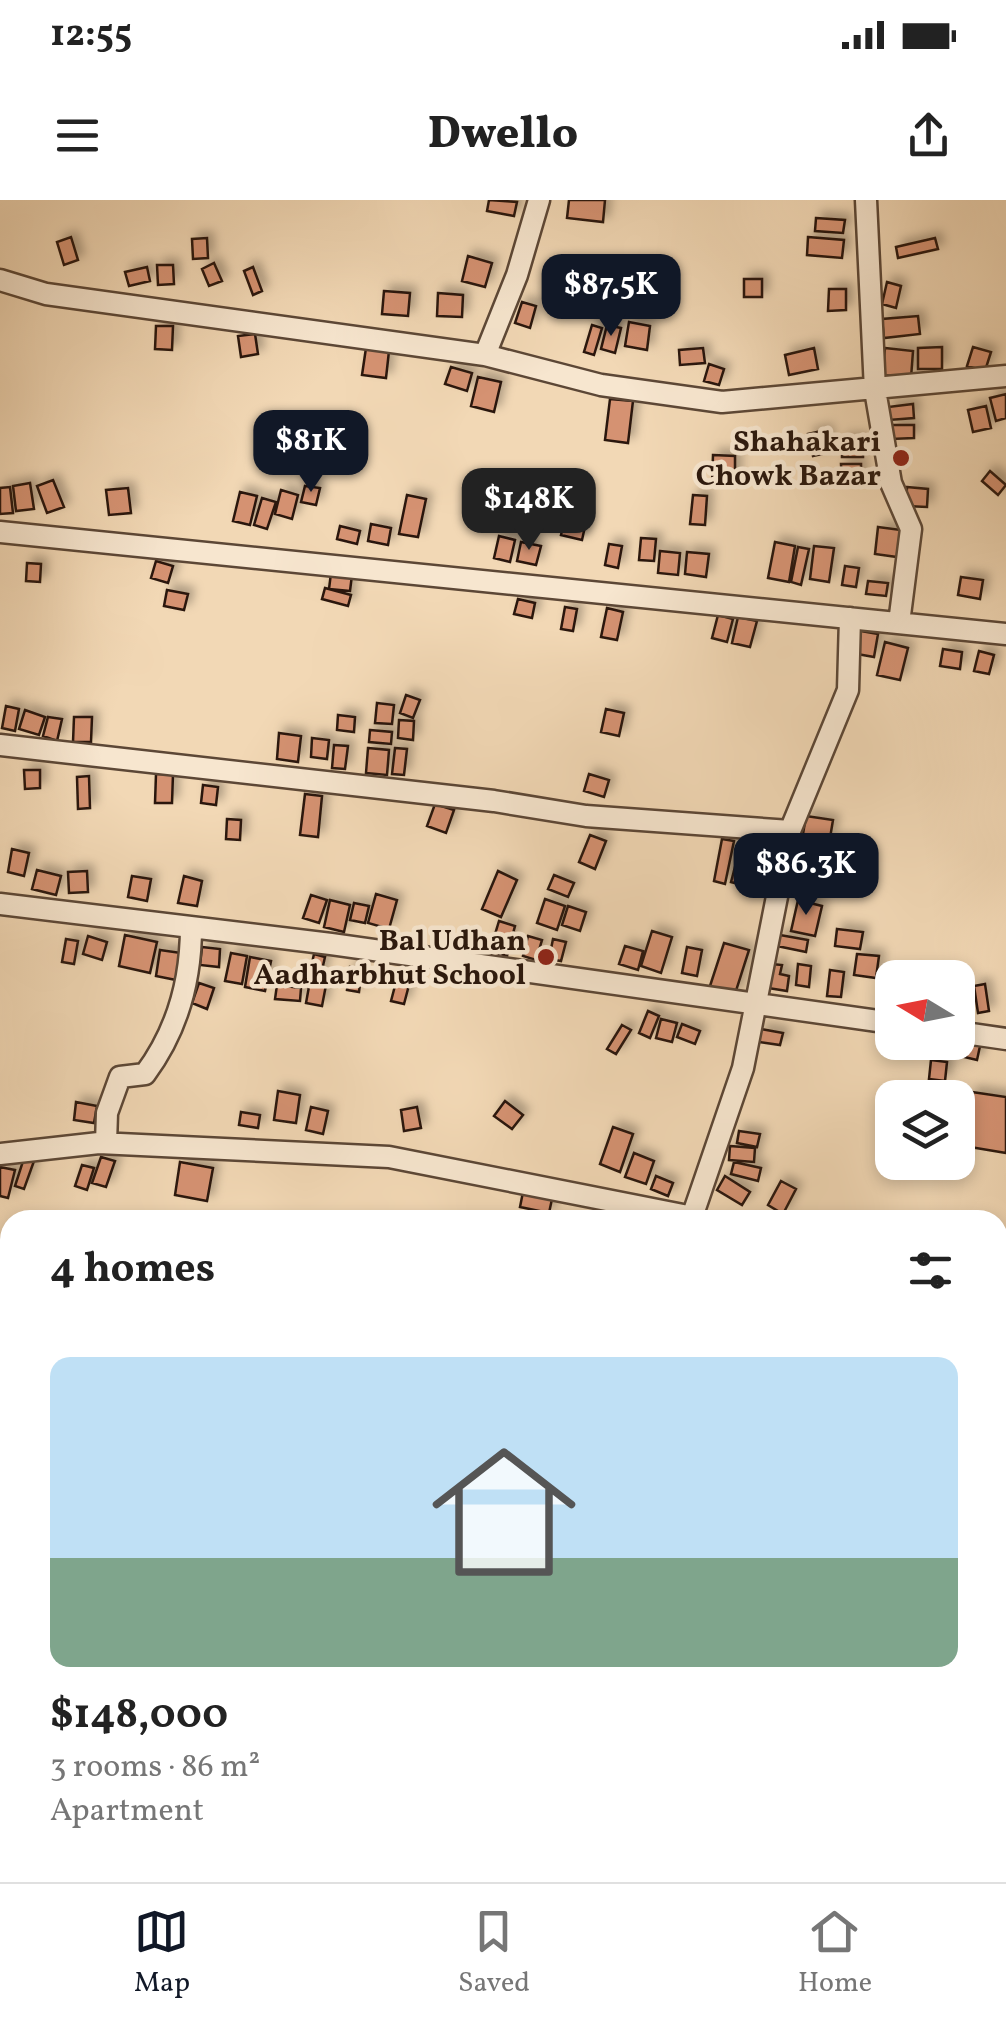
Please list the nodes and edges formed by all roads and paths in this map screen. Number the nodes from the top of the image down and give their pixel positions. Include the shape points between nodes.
1 (538, 200) edge
2 (866, 200) edge
3 (0, 280) edge
4 (485, 355) junction
5 (1006, 376) edge
6 (875, 390) junction
7 (0, 532) edge
8 (850, 618) junction
9 (899, 623) junction
10 (1006, 634) edge
11 (0, 745) edge
12 (790, 831) junction
13 (0, 904) edge
14 (191, 927) junction
15 (752, 1003) junction
16 (875, 1021) edge
17 (975, 1034) edge
18 (1006, 1039) edge
19 (106, 1143) junction
20 (0, 1154) edge
21 (652, 1210) edge
22 (695, 1210) edge

1 - 4 street
2 - 6 street
3 - 4 street via 46,294
4 - 6 street via 601,385 722,402
5 - 6 street
6 - 9 street via 891,482 911,529
7 - 8 street
8 - 9 street
8 - 12 street via 848,690
9 - 10 street
11 - 12 street via 586,816
12 - 15 street
13 - 14 street
14 - 15 street
14 - 19 street via 192,964 178,1016 145,1074 120,1077 107,1112
15 - 16 street
15 - 22 street via 742,1068
17 - 18 street
19 - 20 street
19 - 21 street via 389,1158

